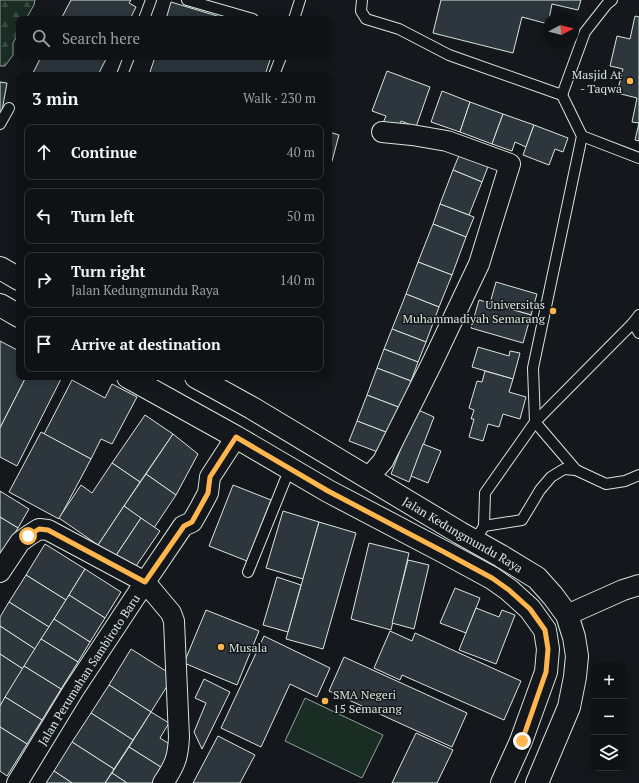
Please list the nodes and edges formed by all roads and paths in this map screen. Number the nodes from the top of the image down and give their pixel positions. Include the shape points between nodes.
1 (151, 0) edge
2 (187, 0) edge
3 (300, 0) edge
4 (362, 0) edge
5 (612, 0) edge
6 (145, 16) edge
7 (243, 16) edge
8 (295, 16) edge
9 (128, 60) edge
10 (280, 60) edge
11 (123, 72) edge
12 (275, 72) edge
13 (562, 95) junction
14 (9, 108) dead end
15 (0, 124) edge
16 (382, 132) dead end
17 (582, 136) junction
18 (639, 158) edge
19 (0, 268) edge
20 (16, 277) edge
21 (0, 305) edge
22 (16, 314) edge
23 (636, 319) edge
24 (639, 333) edge
25 (133, 380) edge
26 (201, 380) edge
27 (252, 408) junction
28 (536, 422) junction
29 (236, 437) junction
30 (290, 468) junction
31 (576, 470) junction
32 (639, 475) edge
33 (368, 478) junction
34 (479, 533) junction
35 (463, 562) junction
36 (0, 572) edge
37 (248, 572) dead end
38 (145, 582) junction
39 (639, 585) edge
40 (567, 615) junction
41 (545, 630) junction
42 (16, 783) edge
43 (163, 783) edge
44 (502, 783) edge
45 (537, 783) edge

1 - 6 lane
2 - 7 lane
3 - 8 lane
4 - 13 lane via 361,10 366,19 398,29 449,55
5 - 13 lane via 585,32
9 - 11 lane
10 - 12 lane
13 - 17 lane
14 - 15 lane
16 - 33 street via 448,141 510,164 479,264 382,461
17 - 18 lane
17 - 28 lane via 533,368
19 - 20 main road
21 - 22 main road
23 - 24 lane
23 - 28 lane
25 - 29 main road, Jalan Kedungmundu Raya
26 - 27 main road, Jalan Kedungmundu Raya
27 - 29 main road
27 - 33 main road, Jalan Kedungmundu Raya
28 - 31 lane
28 - 34 lane via 485,493
29 - 30 main road, Jalan Kedungmundu Raya
29 - 38 street, Jalan Perumahan Sambiroto Baru via 210,477 208,493 192,522 184,526
30 - 35 main road, Jalan Kedungmundu Raya via 328,491
30 - 37 lane
31 - 32 lane via 606,484 625,481
31 - 34 lane via 564,469 551,477 522,520
33 - 34 main road, Jalan Kedungmundu Raya via 460,533
34 - 35 main road
34 - 40 main road, Jalan Kedungmundu Raya via 537,578
35 - 41 main road, Jalan Kedungmundu Raya via 509,590 530,609
36 - 38 street via 20,542 39,529 48,530
38 - 42 street, Jalan Perumahan Sambiroto Baru
38 - 43 street via 171,613 174,621 179,746 174,767
39 - 40 street
40 - 41 main road
40 - 45 main road, Jalan Kedungmundu Raya via 577,656 575,677 569,706
41 - 44 main road, Jalan Kedungmundu Raya via 548,649 546,672 522,741

